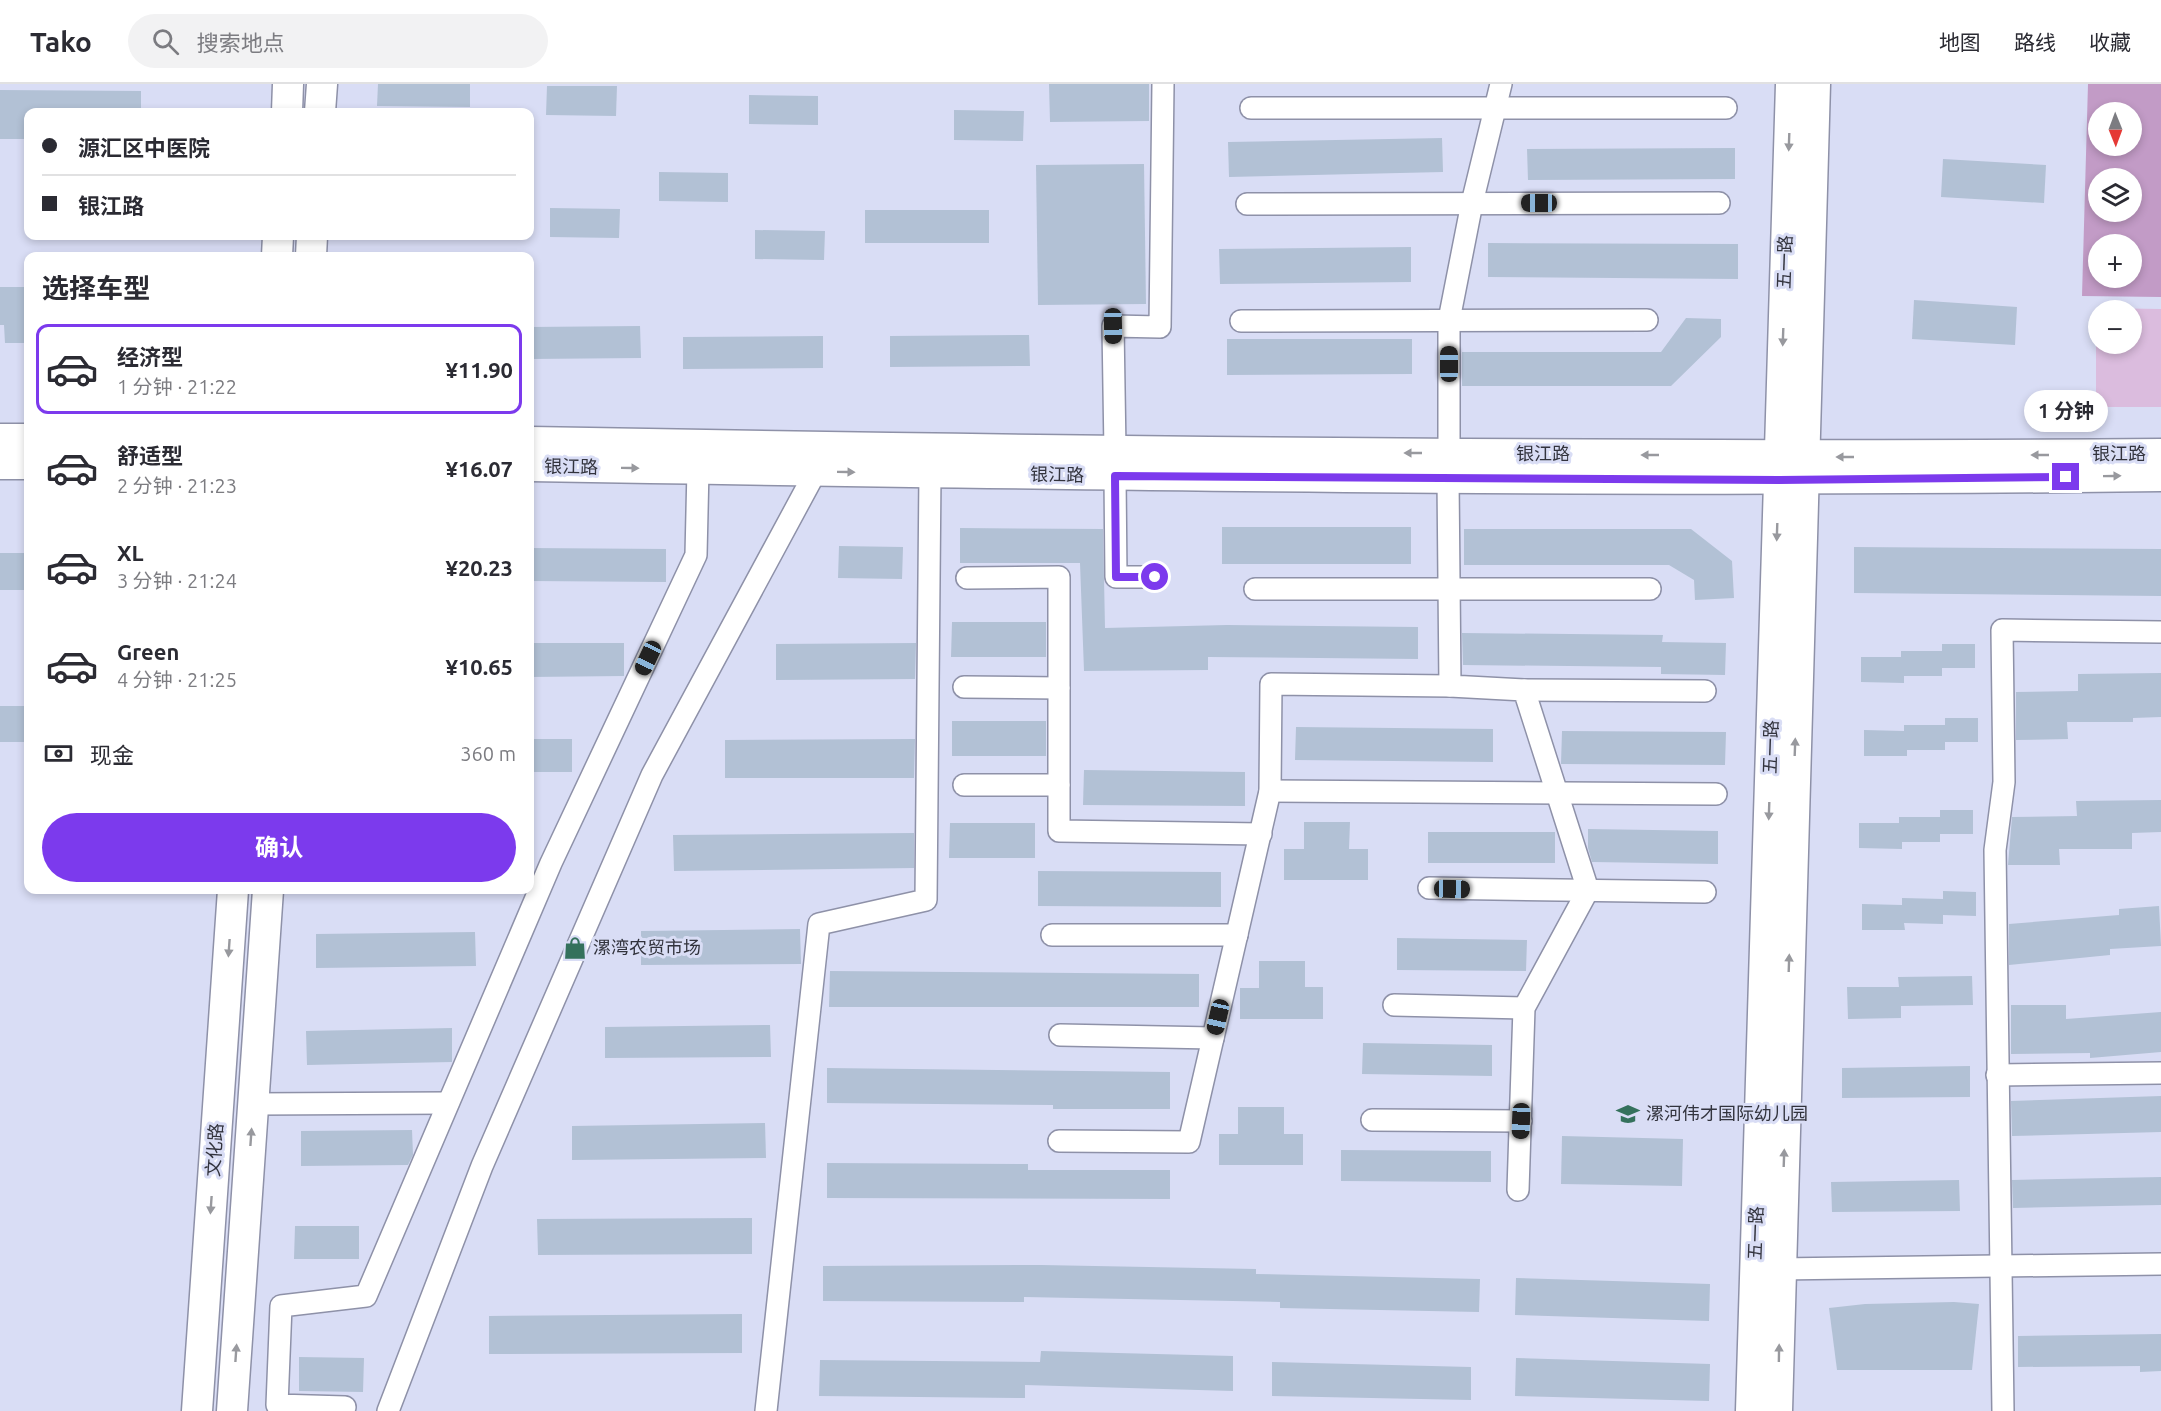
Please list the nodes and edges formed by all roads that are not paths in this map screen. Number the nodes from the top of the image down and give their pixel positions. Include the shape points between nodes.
1 (288, 84) edge
2 (322, 84) edge
3 (1162, 84) edge
4 (1501, 84) edge
5 (1791, 84) edge
6 (1815, 84) edge
7 (286, 108) edge
8 (320, 108) edge
9 (1251, 108) dead end
10 (1495, 108) junction
11 (1726, 108) dead end
12 (1472, 203) junction
13 (1719, 203) dead end
14 (1247, 204) dead end
15 (1449, 320) junction
16 (1647, 320) dead end
17 (1241, 321) dead end
18 (0, 439) edge
19 (24, 439) edge
20 (534, 442) edge
21 (2161, 454) edge
22 (698, 457) junction
23 (930, 461) junction
24 (0, 464) edge
25 (24, 464) edge
26 (1115, 464) junction
27 (534, 466) edge
28 (1449, 466) junction
29 (1791, 469) junction
30 (816, 471) junction
31 (2161, 476) edge
32 (1155, 577) dead end
33 (967, 578) dead end
34 (1650, 588) dead end
35 (1450, 589) junction
36 (1255, 590) dead end
37 (2161, 632) edge
38 (1450, 686) junction
39 (964, 687) dead end
40 (1059, 688) junction
41 (1524, 690) junction
42 (1705, 691) dead end
43 (964, 785) dead end
44 (1059, 785) junction
45 (1270, 791) junction
46 (1557, 792) junction
47 (1716, 794) dead end
48 (1261, 834) junction
49 (1429, 888) dead end
50 (1588, 890) junction
51 (1706, 892) dead end
52 (233, 894) edge
53 (268, 894) edge
54 (1052, 935) dead end
55 (1237, 935) junction
56 (1394, 1005) dead end
57 (1524, 1008) junction
58 (1060, 1035) dead end
59 (1213, 1038) junction
60 (2161, 1073) edge
61 (1997, 1075) junction
62 (448, 1103) junction
63 (253, 1104) junction
64 (1372, 1120) dead end
65 (1521, 1121) junction
66 (1059, 1141) dead end
67 (1518, 1190) dead end
68 (2161, 1264) edge
69 (1999, 1266) junction
70 (1768, 1270) junction
71 (345, 1407) dead end
72 (197, 1411) edge
73 (232, 1411) edge
74 (388, 1411) edge
75 (766, 1411) edge
76 (1751, 1411) edge
77 (1777, 1411) edge
78 (2003, 1411) edge

1 - 7 street
2 - 8 street
3 - 26 street via 1160,327 1113,326
4 - 10 street
5 -> 29 street, 五一路
6 - 29 street, 五一路
9 - 10 street
10 - 11 street
10 - 12 street
12 - 13 street
12 - 14 street
12 - 15 street
15 - 16 street
15 - 17 street
15 - 28 street
18 - 19 street
20 - 22 street, 银江路
21 -> 29 street, 银江路
22 - 23 street, 银江路
27 -> 22 street, 银江路
22 - 30 street, 银江路
22 - 62 street via 696,555 551,862
23 - 26 street, 银江路
30 -> 23 street, 银江路
23 - 75 street via 926,900 819,924
24 - 25 street
26 - 28 street, 银江路
26 - 32 street via 1116,577
28 - 29 street, 银江路
28 - 35 street
29 -> 31 street, 银江路
29 - 70 street, 五一路
30 - 74 street via 652,775 482,1166
33 - 40 street via 1059,577
34 - 35 street
35 - 36 street
35 - 38 street
37 - 61 street via 2002,630 2004,782 1995,850
38 - 41 street
38 - 45 street via 1271,684
39 - 40 street
40 - 44 street
41 - 42 street
41 - 46 street
43 - 44 street
44 - 48 street via 1059,831
45 - 46 street
45 - 48 street
46 - 47 street
46 - 50 street
48 - 55 street
49 - 50 street
50 - 51 street
50 - 57 street
52 -> 72 street, 文化路
53 - 63 street, 文化路
54 - 55 street
55 - 59 street
56 - 57 street
57 - 65 street
58 - 59 street
59 - 66 street via 1189,1142
60 - 61 street
61 - 69 street
62 - 63 street
62 - 71 street via 366,1296 282,1306 277,1405
73 -> 63 street, 文化路
64 - 65 street
65 - 67 street
68 - 69 street
69 - 70 street
69 - 78 street
70 - 76 street, 五一路
77 -> 70 street, 五一路

